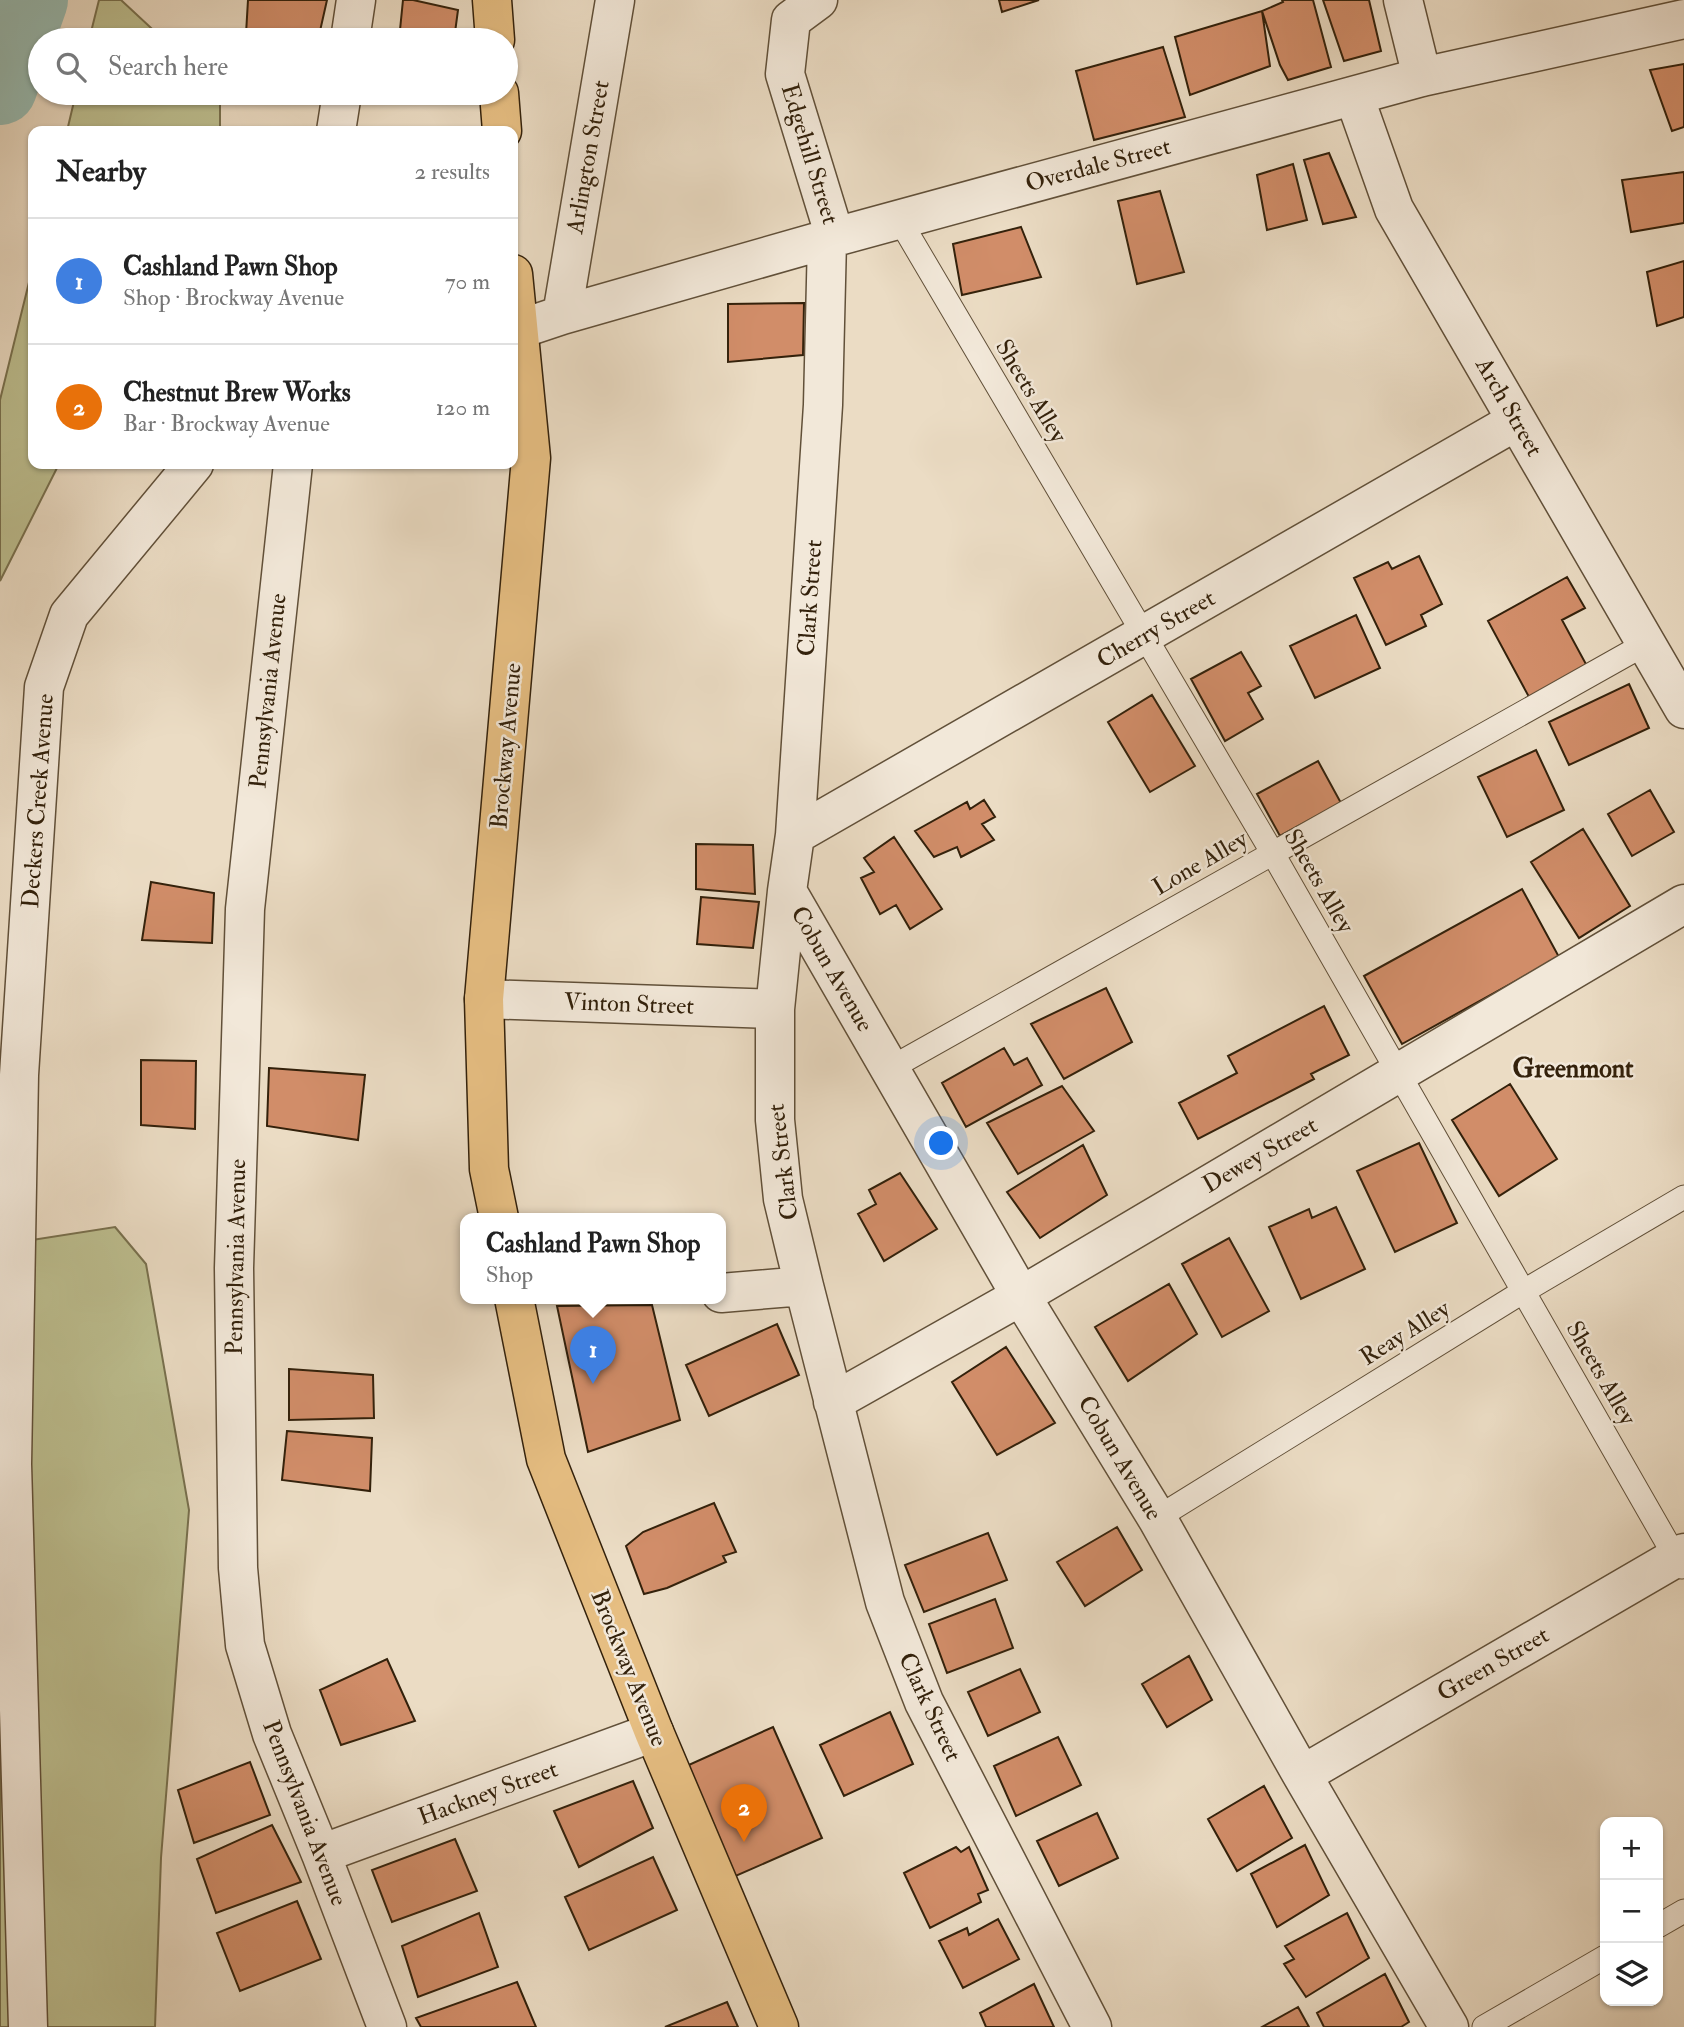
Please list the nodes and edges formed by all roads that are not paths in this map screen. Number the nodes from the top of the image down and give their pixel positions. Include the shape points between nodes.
1 (356, 0) edge
2 (492, 0) edge
3 (615, 0) edge
4 (818, 0) edge
5 (1403, 0) edge
6 (1684, 19) edge
7 (352, 28) edge
8 (494, 28) edge
9 (1422, 77) junction
10 (1354, 96) junction
11 (340, 105) edge
12 (500, 105) edge
13 (337, 126) edge
14 (502, 126) edge
15 (899, 219) junction
16 (831, 238) junction
17 (562, 315) junction
18 (518, 330) edge
19 (518, 339) edge
20 (1516, 421) junction
21 (190, 469) edge
22 (292, 469) edge
23 (1145, 636) junction
24 (1647, 643) junction
25 (1684, 709) edge
26 (795, 835) junction
27 (1272, 852) junction
28 (787, 891) junction
29 (1684, 904) edge
30 (484, 999) junction
31 (775, 1009) junction
32 (889, 1069) junction
33 (1398, 1074) junction
34 (1684, 1197) edge
35 (498, 1213) edge
36 (804, 1286) junction
37 (1524, 1291) junction
38 (726, 1293) edge
39 (1021, 1296) junction
40 (515, 1304) edge
41 (833, 1402) junction
42 (1157, 1518) junction
43 (1681, 1561) edge
44 (654, 1732) junction
45 (1302, 1775) junction
46 (321, 1854) junction
47 (1684, 1911) edge
48 (1663, 1923) edge
49 (1600, 1959) edge
50 (28, 2027) edge
51 (387, 2027) edge
52 (779, 2027) edge
53 (1092, 2027) edge
54 (1449, 2027) edge
55 (1483, 2027) edge

1 - 7 street
2 - 8 main road
3 - 17 street, Arlington Street
4 - 16 street, Edgehill Street via 791,20 785,74
5 - 9 street
6 - 9 street, Overdale Street
9 - 10 street, Overdale Street
10 - 15 street, Overdale Street
10 - 20 street, Arch Street via 1394,209
11 - 13 street
12 - 14 main road
15 - 16 street, Overdale Street
15 - 23 lane, Sheets Alley
16 - 17 street, Overdale Street
16 - 26 street, Clark Street
17 - 18 street, Overdale Street
19 - 30 main road, Brockway Avenue via 531,458
20 - 23 street, Cherry Street
20 - 24 street, Arch Street
21 - 50 street, Deckers Creek Avenue via 69,615 44,687 19,1075 12,1464
22 - 46 street, Pennsylvania Avenue via 245,909 234,1268 238,1567 245,1645 272,1734
23 - 26 street, Cherry Street
23 - 27 lane, Sheets Alley
24 - 25 street, Arch Street
24 - 27 lane, Lone Alley
26 - 28 street, Clark Street
27 - 32 lane, Lone Alley
27 - 33 lane, Sheets Alley
28 - 31 street, Clark Street
28 - 32 street, Cobun Avenue
29 - 33 street, Dewey Street
30 - 31 street, Vinton Street
30 - 35 main road, Brockway Avenue via 489,1169
31 - 36 street, Clark Street via 775,1120 781,1186
32 - 39 street, Cobun Avenue
33 - 37 lane, Sheets Alley
33 - 39 street, Dewey Street
34 - 37 lane, Reay Alley
36 - 38 street
36 - 41 street, Clark Street
37 - 42 lane, Reay Alley
37 - 43 lane, Sheets Alley
39 - 41 street, Dewey Street
39 - 42 street, Cobun Avenue
40 - 44 main road, Brockway Avenue via 546,1459
41 - 53 street, Clark Street via 885,1602 924,1702
42 - 45 street, Cobun Avenue
43 - 45 street, Green Street
44 - 46 street, Hackney Street
44 - 52 main road, Brockway Avenue
45 - 54 street, Cobun Avenue
46 - 51 street, Pennsylvania Avenue
47 - 48 lane
49 - 55 lane

